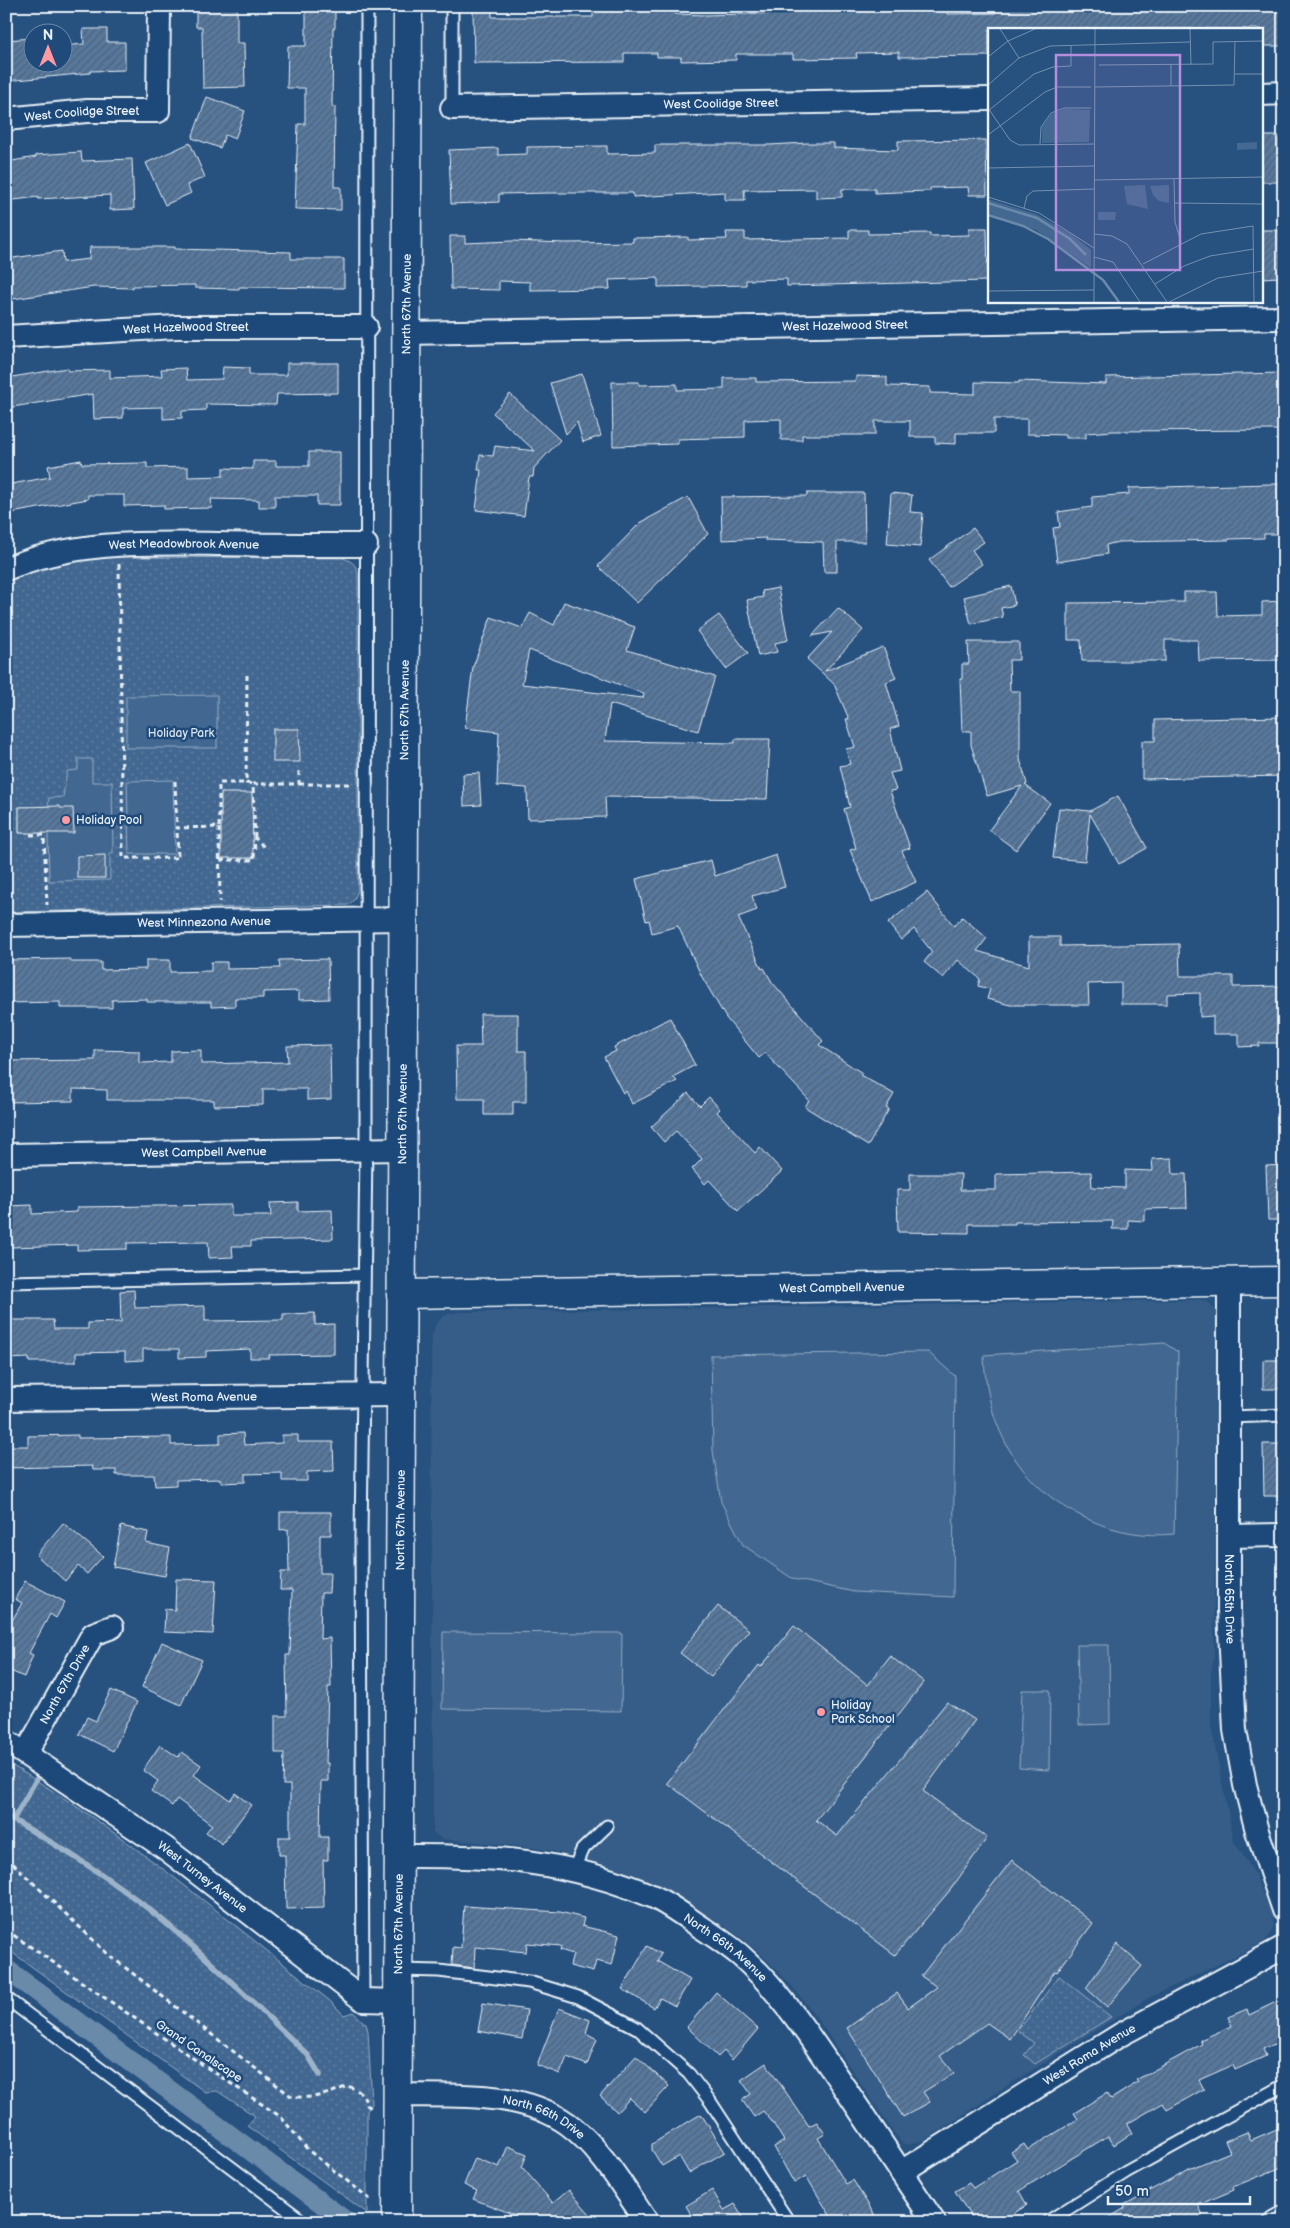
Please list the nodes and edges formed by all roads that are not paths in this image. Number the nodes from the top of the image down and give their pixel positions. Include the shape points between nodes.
1 (159, 6) edge
2 (367, 6) edge
3 (408, 6) edge
4 (452, 6) edge
5 (1284, 93) edge
6 (1262, 94) edge
7 (988, 99) edge
8 (452, 108) joint
9 (6, 119) edge
10 (1200, 310) edge
11 (1284, 318) edge
12 (366, 327) junction
13 (405, 333) junction
14 (6, 337) edge
15 (366, 545) junction
16 (6, 569) edge
17 (366, 919) junction
18 (402, 919) junction
19 (6, 925) edge
20 (366, 1149) junction
21 (402, 1149) junction
22 (6, 1155) edge
23 (364, 1275) junction
24 (1284, 1281) edge
25 (6, 1282) edge
26 (1229, 1282) junction
27 (401, 1294) junction
28 (362, 1394) junction
29 (400, 1395) junction
30 (6, 1399) edge
31 (1284, 1415) edge
32 (1230, 1417) junction
33 (1284, 1535) edge
34 (1230, 1536) junction
35 (112, 1627) dead end
36 (6, 1741) edge
37 (26, 1753) junction
38 (607, 1826) dead end
39 (399, 1856) junction
40 (572, 1871) junction
41 (1284, 1910) edge
42 (1284, 1948) edge
43 (399, 1970) junction
44 (6, 1998) edge
45 (363, 2000) junction
46 (398, 2001) junction
47 (1284, 2085) edge
48 (398, 2104) junction
49 (902, 2172) junction
50 (1284, 2217) edge
51 (304, 2222) edge
52 (397, 2222) edge
53 (647, 2222) edge
54 (789, 2222) edge
55 (934, 2222) edge
56 (1046, 2222) edge
57 (1275, 2222) edge

1 - 9 street, West Coolidge Street via 158,111 87,111
2 - 12 lane
3 - 13 main road, North 67th Avenue
4 - 8 lane
5 - 6 street
7 - 8 street, West Coolidge Street
10 - 11 street, West Hazelwood Street
10 - 13 street, West Hazelwood Street
12 - 14 street, West Hazelwood Street via 176,327
12 - 15 lane
13 - 18 main road, North 67th Avenue
15 - 16 street, West Meadowbrook Avenue via 108,545 49,554
15 - 17 lane
17 - 18 street, West Minnezona Avenue
17 - 19 street, West Minnezona Avenue
17 - 20 lane
18 - 21 main road, North 67th Avenue
20 - 21 street, West Campbell Avenue
20 - 22 street, West Campbell Avenue
20 - 23 lane
21 - 27 main road, North 67th Avenue
23 - 25 lane
23 - 28 lane
24 - 26 main road, West Campbell Avenue
26 - 27 main road, West Campbell Avenue
26 - 32 street, North 65th Drive
27 - 29 main road, North 67th Avenue
28 - 29 street, West Roma Avenue
28 - 30 street, West Roma Avenue
28 - 45 lane
29 - 39 main road, North 67th Avenue
31 - 32 lane
32 - 34 street, North 65th Drive
33 - 34 street
34 - 41 street, North 65th Drive via 1229,1611 1235,1730 1257,1831
35 - 37 street, North 67th Drive via 92,1634
36 - 37 street, West Turney Avenue
37 - 45 street, West Turney Avenue via 165,1848
38 - 40 lane via 582,1850
39 - 40 street, North 66th Avenue via 489,1857
39 - 43 main road, North 67th Avenue
40 - 49 street, North 66th Avenue via 618,1883 656,1898 742,1956 798,2020
42 - 49 street, West Roma Avenue via 1112,2040
43 - 46 main road, North 67th Avenue
43 - 54 lane via 439,1971 529,1982 578,1997 638,2028 689,2074
44 - 51 lane
45 - 46 street
46 - 48 main road, North 67th Avenue
47 - 56 lane via 1126,2172
48 - 52 main road, North 67th Avenue
48 - 53 street, North 66th Drive via 490,2098 544,2111 568,2124 593,2148
49 - 55 street, North 66th Avenue
50 - 57 street

